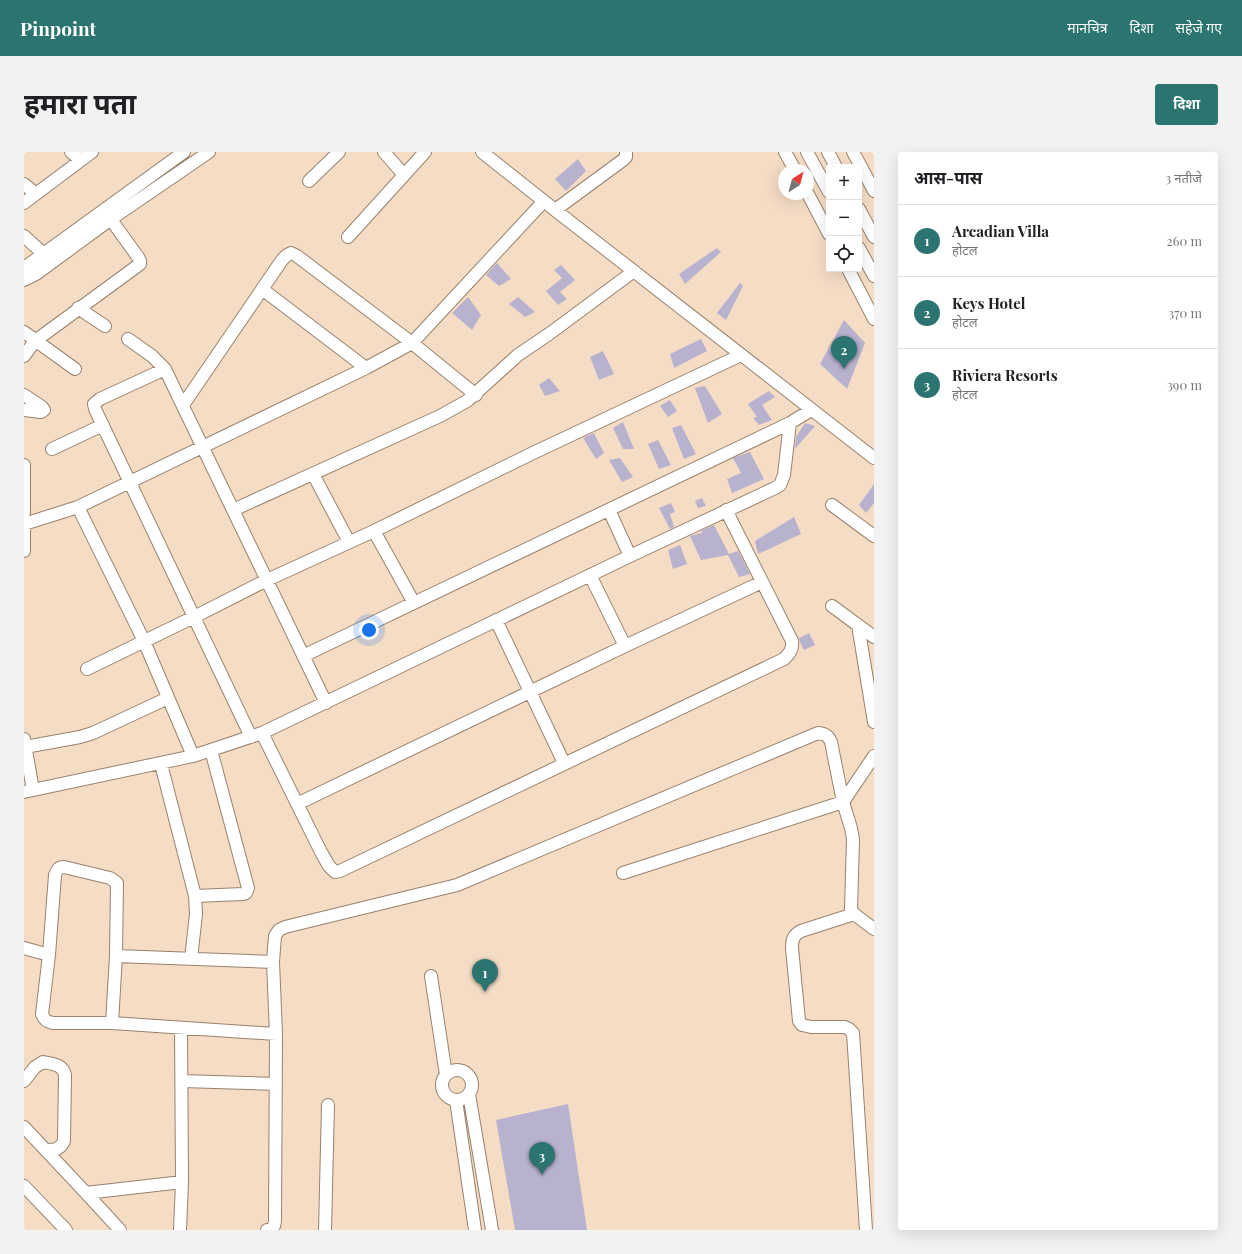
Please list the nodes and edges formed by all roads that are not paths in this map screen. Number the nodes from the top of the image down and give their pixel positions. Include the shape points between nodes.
1 (71, 152) edge
2 (92, 152) edge
3 (184, 152) edge
4 (208, 152) edge
5 (339, 152) edge
6 (384, 152) edge
7 (424, 152) edge
8 (482, 152) edge
9 (626, 152) edge
10 (785, 152) edge
11 (807, 152) edge
12 (828, 152) edge
13 (853, 152) edge
14 (81, 160) junction
15 (169, 162) junction
16 (792, 164) edge
17 (834, 164) edge
18 (177, 174) junction
19 (404, 175) junction
20 (309, 181) dead end
21 (24, 184) edge
22 (826, 187) edge
23 (874, 191) edge
24 (36, 194) junction
25 (811, 200) edge
26 (544, 201) junction
27 (24, 203) edge
28 (555, 210) junction
29 (108, 214) junction
30 (862, 215) edge
31 (826, 228) edge
32 (24, 236) edge
33 (348, 237) dead end
34 (874, 237) edge
35 (862, 254) edge
36 (48, 258) junction
37 (24, 268) edge
38 (634, 271) junction
39 (850, 272) edge
40 (874, 276) edge
41 (24, 280) edge
42 (262, 288) junction
43 (871, 306) edge
44 (78, 308) junction
45 (874, 319) edge
46 (105, 326) dead end
47 (24, 332) edge
48 (128, 339) dead end
49 (35, 341) junction
50 (412, 343) junction
51 (741, 355) junction
52 (24, 356) edge
53 (366, 368) junction
54 (75, 369) dead end
55 (165, 369) junction
56 (24, 395) edge
57 (476, 395) junction
58 (183, 405) junction
59 (24, 410) edge
60 (811, 410) junction
61 (790, 422) junction
62 (103, 425) junction
63 (202, 446) junction
64 (52, 449) dead end
65 (874, 458) edge
66 (24, 465) edge
67 (314, 474) junction
68 (129, 482) junction
69 (832, 505) dead end
70 (78, 507) junction
71 (233, 510) junction
72 (609, 510) junction
73 (726, 510) junction
74 (24, 513) edge
75 (24, 524) edge
76 (24, 527) edge
77 (374, 531) junction
78 (874, 536) edge
79 (349, 542) junction
80 (24, 550) edge
81 (630, 556) junction
82 (590, 575) junction
83 (267, 580) junction
84 (762, 582) junction
85 (414, 603) junction
86 (832, 606) dead end
87 (194, 617) junction
88 (496, 620) junction
89 (858, 625) junction
90 (874, 637) edge
91 (144, 641) junction
92 (625, 646) junction
93 (303, 656) junction
94 (87, 669) dead end
95 (531, 691) junction
96 (168, 698) junction
97 (326, 703) junction
98 (874, 722) edge
99 (257, 735) junction
100 (25, 743) edge
101 (211, 750) junction
102 (193, 756) junction
103 (874, 756) edge
104 (564, 763) junction
105 (161, 764) junction
106 (28, 791) edge
107 (843, 802) junction
108 (297, 804) junction
109 (622, 873) dead end
110 (195, 896) junction
111 (854, 914) junction
112 (874, 929) edge
113 (24, 948) edge
114 (49, 955) junction
115 (116, 956) junction
116 (192, 959) junction
117 (273, 962) junction
118 (431, 976) dead end
119 (112, 1023) junction
120 (181, 1028) junction
121 (276, 1034) junction
122 (446, 1075) junction
123 (24, 1081) edge
124 (182, 1081) junction
125 (276, 1084) junction
126 (469, 1094) junction
127 (456, 1100) junction
128 (328, 1105) dead end
129 (24, 1127) edge
130 (47, 1150) junction
131 (182, 1182) junction
132 (24, 1186) edge
133 (86, 1193) junction
134 (475, 1229) edge
135 (492, 1229) edge
136 (66, 1230) edge
137 (120, 1230) edge
138 (180, 1230) edge
139 (267, 1230) edge
140 (325, 1230) edge
141 (866, 1230) edge

1 - 14 street
2 - 14 street
3 - 15 street
4 - 18 street
5 - 20 street
6 - 19 street
7 - 19 street
8 - 26 street
9 - 28 street via 623,160
10 - 16 street
11 - 22 street
12 - 17 street
13 - 23 street
14 - 24 street
15 - 18 street
15 - 29 street
18 - 29 street
19 - 33 street
21 - 24 street
24 - 27 street
25 - 31 street
26 - 28 street
26 - 50 street
28 - 38 street
29 - 36 street
29 - 44 street via 138,257 140,264
30 - 34 street
32 - 36 street
35 - 40 street
36 - 37 street
36 - 41 street via 36,274
38 - 51 street
38 - 57 street via 518,355
39 - 43 street
42 - 50 street via 282,260 291,253
42 - 53 street
42 - 58 street
43 - 45 street
44 - 46 street
44 - 49 street
47 - 49 street
48 - 55 street
49 - 52 street
49 - 54 street
50 - 53 street
50 - 57 street
51 - 60 street
51 - 77 street
53 - 63 street
55 - 58 street
55 - 62 street via 96,401 95,409
56 - 59 street via 44,410
57 - 67 street via 440,416
58 - 63 street
60 - 61 street
60 - 65 street
61 - 72 street
61 - 73 street via 784,475 780,484
62 - 64 street
62 - 68 street
63 - 68 street
63 - 71 street
66 - 74 street
67 - 71 street
67 - 79 street
68 - 70 street
68 - 87 street
69 - 78 street
70 - 75 street
70 - 91 street
71 - 83 street
72 - 81 street
72 - 85 street
73 - 81 street
73 - 84 street
76 - 80 street
77 - 79 street
77 - 85 street
79 - 83 street
81 - 82 street
82 - 88 street
82 - 92 street
83 - 87 street
83 - 93 street
84 - 92 street
84 - 104 street via 792,641 790,653 784,659
85 - 93 street
86 - 89 street
87 - 91 street
87 - 99 street
88 - 95 street
88 - 97 street
89 - 90 street
89 - 98 street
91 - 94 street
91 - 96 street
92 - 95 street
93 - 97 street
95 - 104 street
95 - 108 street
96 - 100 street via 93,733 80,737
96 - 102 street
97 - 99 street
99 - 101 street
99 - 108 street
100 - 106 street
101 - 102 street
101 - 110 street via 248,890 243,894
102 - 105 street
103 - 107 street
104 - 108 street via 335,872 329,866
105 - 106 street
105 - 110 street
107 - 109 street
107 - 111 street via 853,839 850,905
107 - 117 street via 831,742 828,736 818,733 457,885 285,927 275,936
110 - 116 street
111 - 112 street
111 - 141 street via 795,934 792,948 799,1021 802,1025 811,1027 845,1027 853,1033
113 - 114 street
114 - 115 street via 55,875 60,867 110,878 117,883
114 - 119 street via 42,1014 44,1019 53,1023
115 - 116 street
115 - 119 street
116 - 117 street
117 - 121 street
118 - 122 street
119 - 120 street
120 - 121 street
120 - 124 street
121 - 125 street
122 - 126 street via 454,1070 460,1070 468,1076 472,1085
122 - 127 street via 442,1083 444,1093
123 - 130 street via 35,1067 43,1062 58,1065 64,1071 64,1141 56,1150
124 - 125 street
124 - 131 street
125 - 139 street via 275,1220 271,1230
126 - 127 street
126 - 135 street
127 - 134 street
128 - 140 street
129 - 130 street
130 - 133 street
131 - 133 street
131 - 138 street
132 - 136 street
133 - 137 street
134 - 135 street

